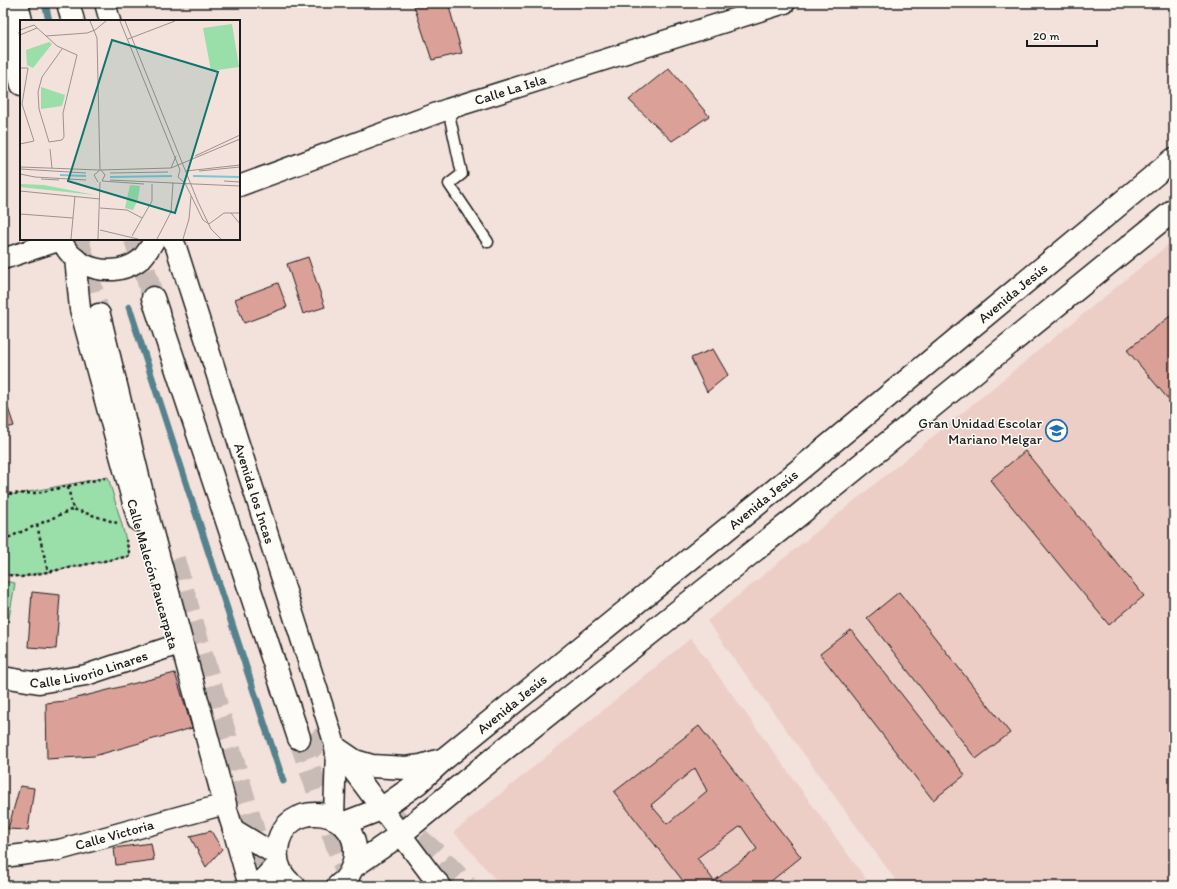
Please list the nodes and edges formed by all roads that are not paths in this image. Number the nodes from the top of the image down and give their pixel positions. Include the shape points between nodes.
1 (17, 3) edge
2 (68, 3) edge
3 (105, 3) edge
4 (785, 3) edge
5 (3, 13) edge
6 (21, 20) edge
7 (73, 20) edge
8 (110, 20) edge
9 (20, 81) edge
10 (448, 109) junction
11 (1174, 159) edge
12 (240, 186) edge
13 (1174, 210) edge
14 (61, 240) edge
15 (154, 240) edge
16 (172, 240) edge
17 (488, 242) dead end
18 (75, 258) junction
19 (3, 259) edge
20 (152, 298) tunnel mouth
21 (770, 494) junction
22 (789, 523) junction
23 (174, 559) tunnel mouth
24 (173, 646) junction
25 (570, 657) junction
26 (3, 677) edge
27 (591, 681) junction
28 (305, 736) tunnel mouth
29 (336, 748) junction
30 (444, 759) junction
31 (225, 804) junction
32 (381, 809) junction
33 (338, 821) junction
34 (233, 829) junction
35 (401, 834) junction
36 (3, 857) edge
37 (277, 859) junction
38 (349, 879) edge
39 (249, 886) edge
40 (258, 886) edge
41 (294, 886) edge
42 (441, 886) edge

1 - 6 main road
2 - 7 main road
3 - 8 street
4 - 10 street, Calle La Isla
5 - 9 street
10 - 12 street, Calle La Isla
10 - 17 lane via 462,174 449,184
11 - 21 main road, Avenida Jesús
13 - 22 main road
14 - 18 street
14 - 19 street
15 - 18 street via 141,258 129,266 115,270 100,270 87,266
16 - 29 street, Avenida los Incas via 176,246
18 - 24 street, Calle Malecón Paucarpata via 80,309
20 - 28 main road via 281,685
21 - 22 main road
21 - 25 main road, Avenida Jesús
22 - 27 main road
23 - 31 main road via 99,315 149,522
24 - 26 street, Calle Livorio Linares via 86,675 39,683
24 - 31 street, Calle Malecón Paucarpata
25 - 27 main road
25 - 30 main road, Avenida Jesús
27 - 35 main road
29 - 30 main road via 356,761 372,766 406,768
29 - 32 street, Avenida los Incas
29 - 33 street, Avenida los Incas
30 - 32 main road, Avenida Jesús via 418,783
31 - 34 street, Calle Malecón Paucarpata
31 - 36 street, Calle Victoria via 59,850
32 - 33 main road, Avenida Jesús
32 - 35 street, Avenida los Incas
33 - 37 main road via 324,814 303,816 294,821 280,836
33 - 38 main road via 354,841 356,855
34 - 37 street
34 - 39 street, Calle Malecón Paucarpata
35 - 38 main road
35 - 42 street, Avenida los Incas
37 - 40 main road
37 - 41 main road via 283,876

